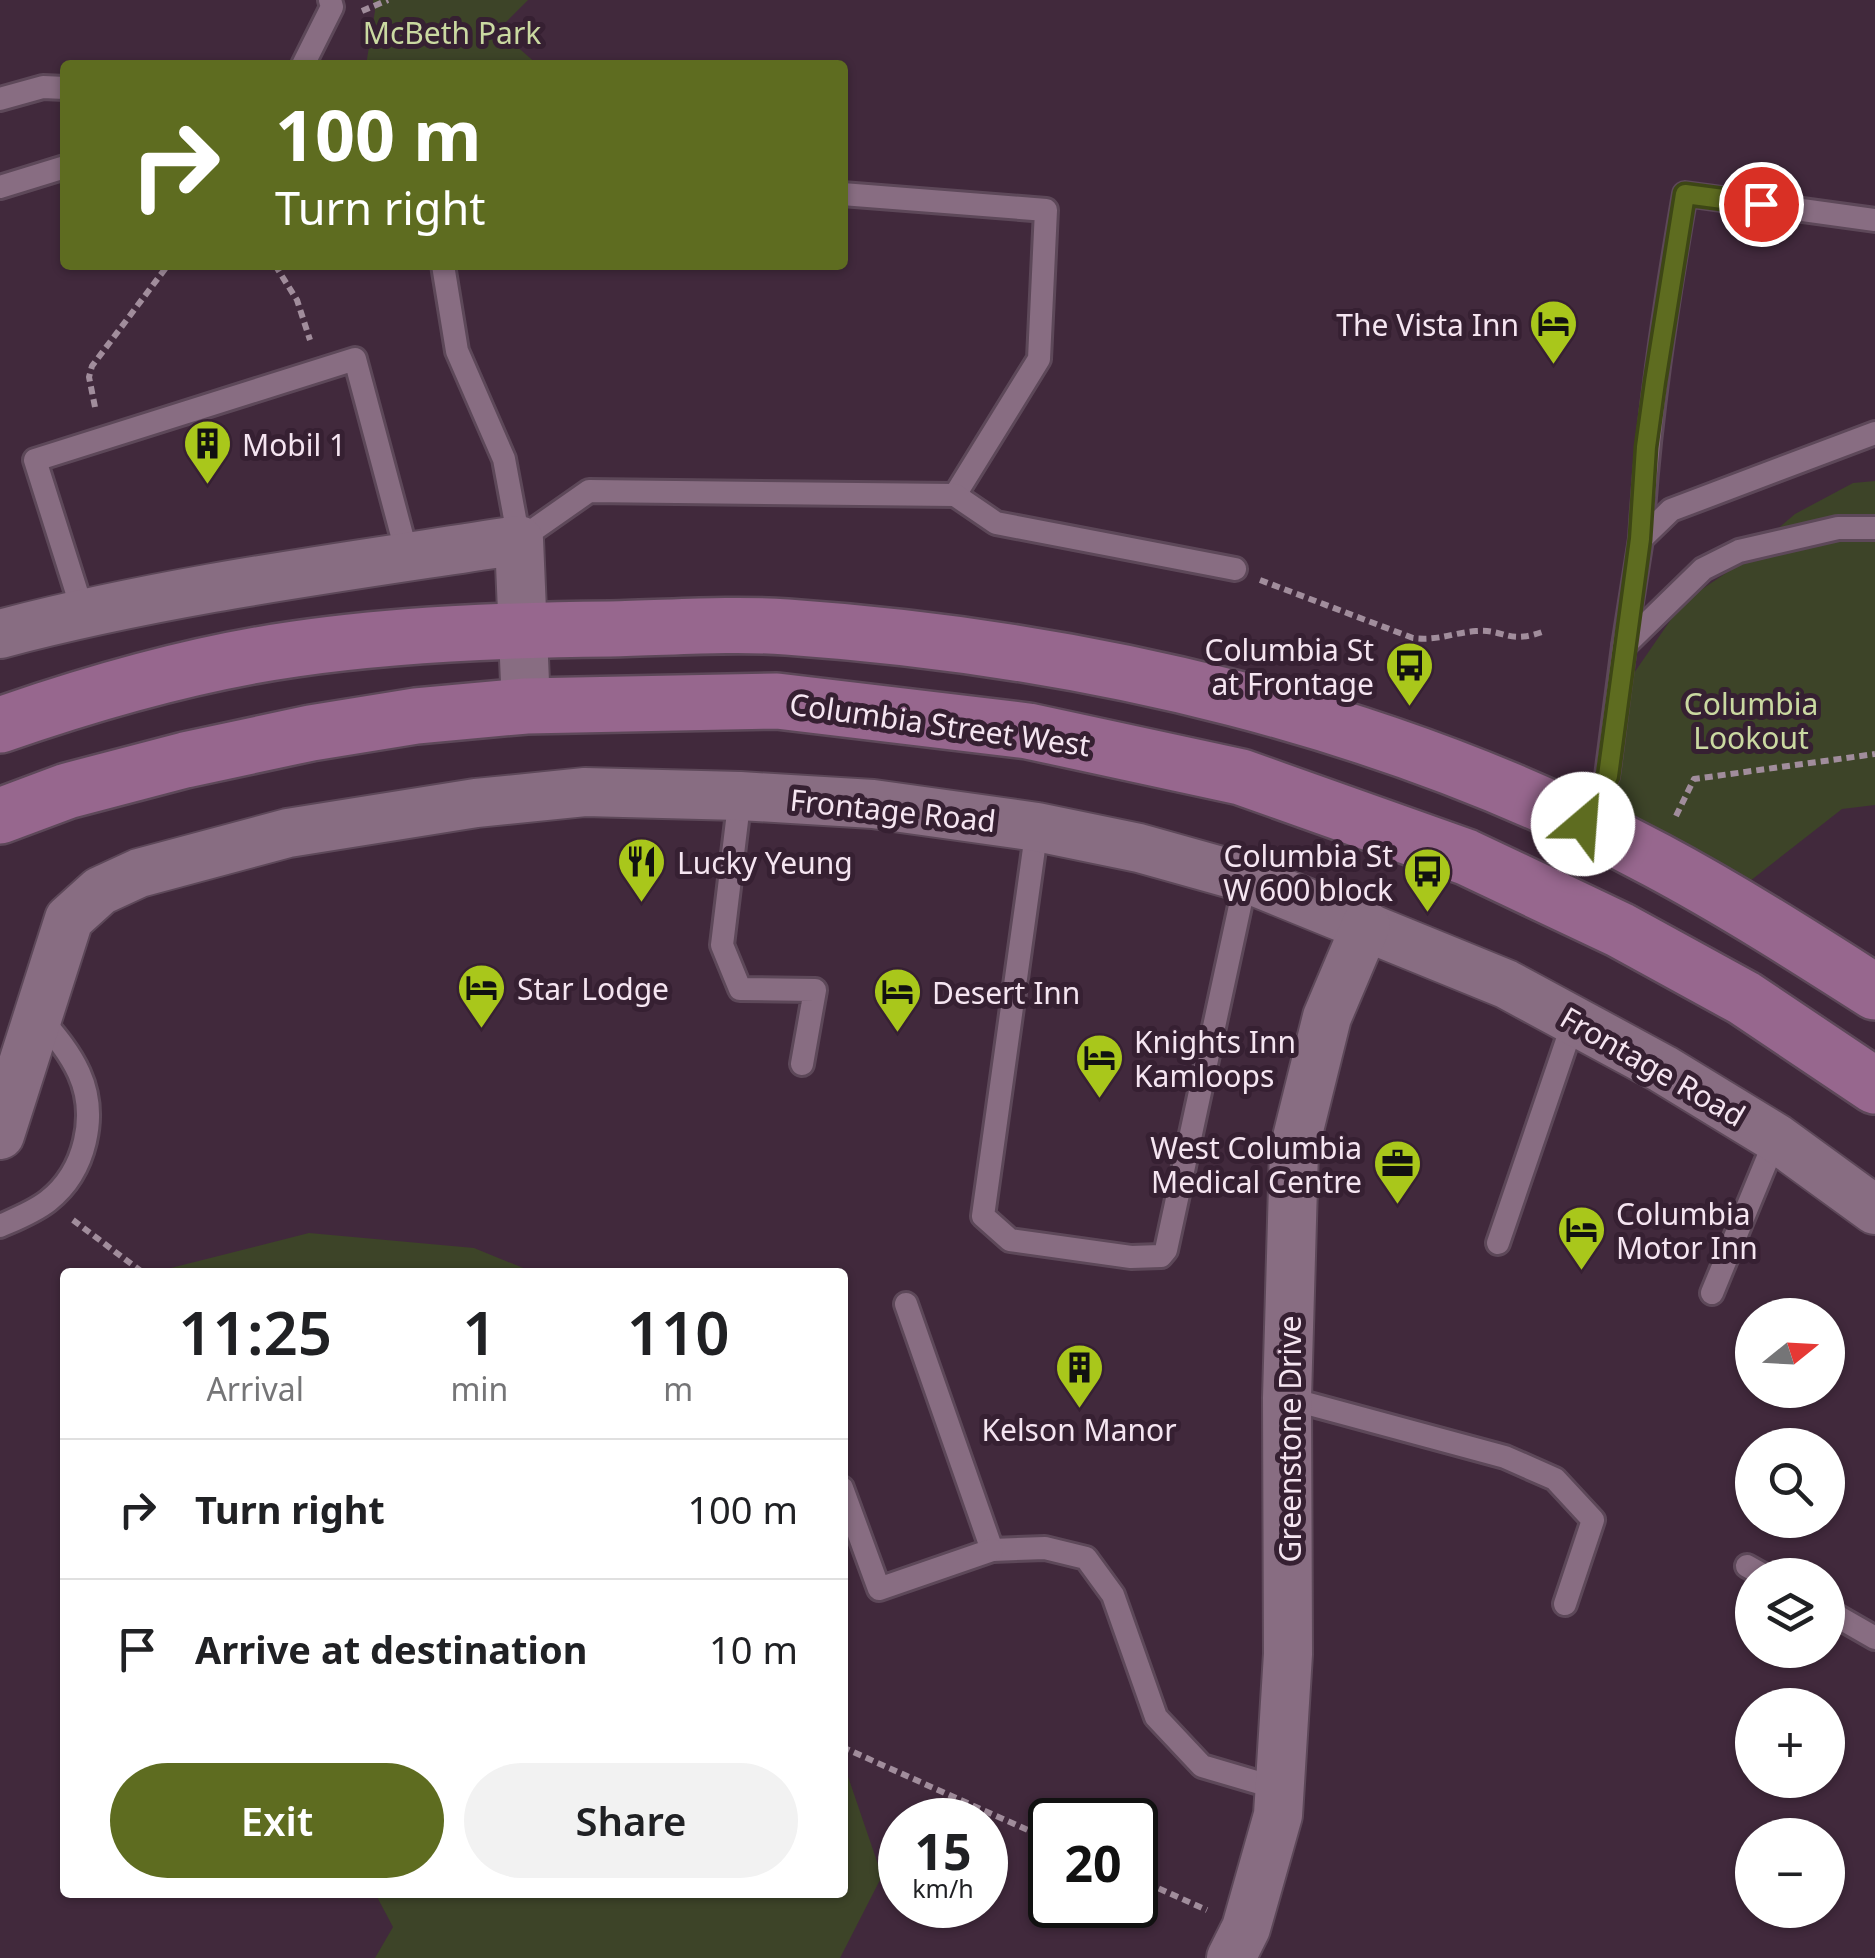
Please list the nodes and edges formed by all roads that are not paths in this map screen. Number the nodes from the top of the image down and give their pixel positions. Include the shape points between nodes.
1 (330, 0) edge
2 (306, 60) edge
3 (60, 88) edge
4 (0, 99) edge
5 (60, 169) edge
6 (0, 187) edge
7 (848, 194) edge
8 (1875, 220) edge
9 (444, 270) edge
10 (1875, 432) edge
11 (955, 495) junction
12 (1875, 528) edge
13 (1640, 539) junction
14 (519, 540) junction
15 (408, 558) junction
16 (1235, 570) road end
17 (83, 612) junction
18 (524, 630) junction
19 (0, 634) edge
20 (1624, 646) junction
21 (526, 706) junction
22 (0, 725) edge
23 (740, 796) junction
24 (0, 816) edge
25 (1583, 824) junction
26 (1037, 827) junction
27 (1246, 878) junction
28 (1366, 925) junction
29 (1875, 992) edge
30 (38, 1016) junction
31 (1574, 1020) junction
32 (802, 1064) dead end
33 (1875, 1086) edge
34 (0, 1135) edge
35 (1776, 1138) junction
36 (1875, 1210) edge
37 (0, 1226) edge
38 (1498, 1244) dead end
39 (1712, 1293) dead end
40 (906, 1304) dead end
41 (1287, 1398) junction
42 (848, 1504) edge
43 (992, 1550) junction
44 (1564, 1604) dead end
45 (1845, 1620) edge
46 (1874, 1635) edge
47 (1280, 1789) junction
48 (1239, 1943) edge

1 - 2 lane
3 - 4 lane
5 - 6 lane
7 - 11 lane via 1046,210 1040,359
8 - 13 lane via 1685,194 1648,428
9 - 14 lane via 458,352 504,459
10 - 13 lane via 1671,510
11 - 14 lane via 589,492
11 - 16 lane via 996,523
12 - 20 lane via 1838,528 1739,551 1704,569
13 - 20 lane
14 - 15 street
14 - 18 street
15 - 17 street
15 - 17 lane via 355,359 35,460
17 - 19 street
18 - 21 street
18 - 22 main road via 294,649 166,676
18 - 25 main road via 784,626 1048,656 1271,707 1499,787
20 - 25 lane via 1608,776
21 - 24 main road, Columbia Street West via 311,733 185,760
21 - 33 main road, Columbia Street West via 777,700 1028,731 1242,777 1466,857 1604,922 1744,998
23 - 26 street, Frontage Road via 873,804
23 - 30 street, Frontage Road via 585,792 476,803 288,833 139,873 100,891 69,919
23 - 32 lane via 722,945 740,989 815,990
25 - 29 main road via 1655,859
26 - 27 street, Frontage Road
26 - 27 lane via 982,1216 1010,1240 1131,1256 1161,1256 1166,1250
27 - 28 street, Frontage Road
28 - 31 street, Frontage Road
28 - 41 street, Greenstone Drive via 1328,1016 1294,1150
30 - 34 street, Frontage Road
30 - 37 lane via 78,1070 88,1123 80,1158 61,1189
31 - 35 street, Frontage Road
31 - 38 lane
35 - 36 street, Frontage Road
35 - 39 lane
40 - 43 lane
41 - 44 lane via 1505,1457 1555,1479 1593,1520
41 - 47 street, Greenstone Drive via 1288,1654
42 - 43 lane via 879,1589
43 - 47 lane via 1045,1548 1086,1558 1113,1595 1156,1717 1202,1766
45 - 46 lane
47 - 48 street, Greenstone Drive

